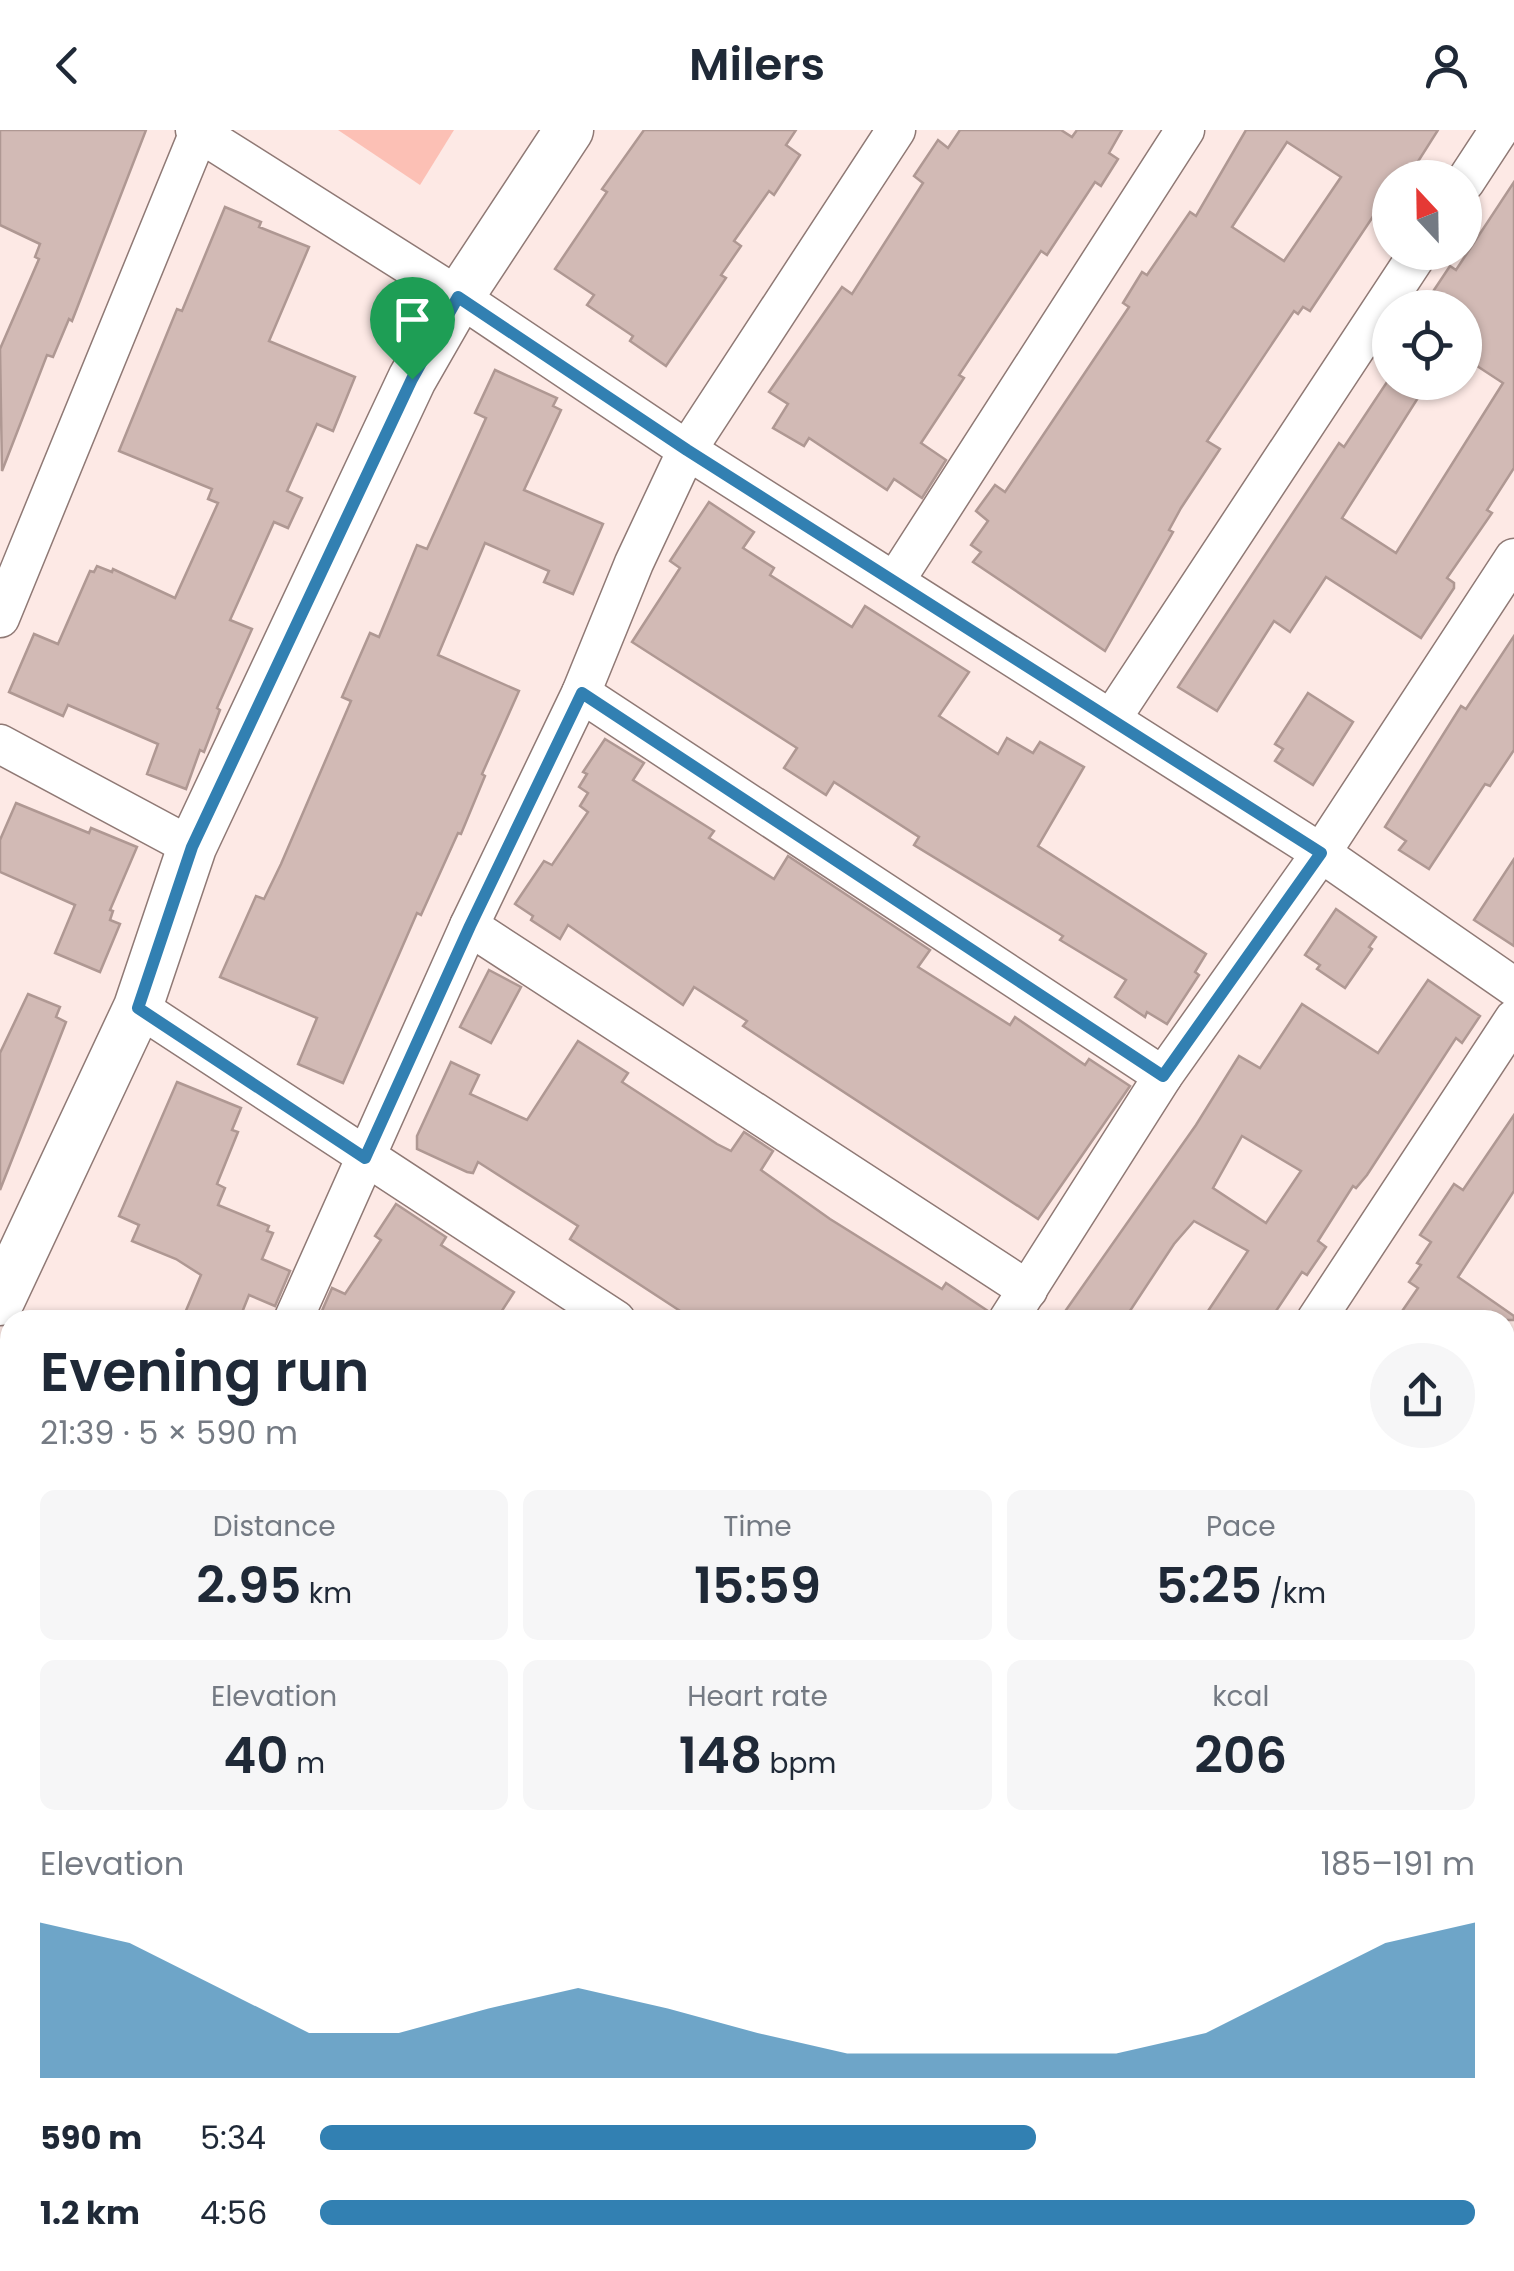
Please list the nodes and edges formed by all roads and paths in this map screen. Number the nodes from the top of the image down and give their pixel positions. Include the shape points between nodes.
1 (569, 130) edge
2 (896, 130) edge
3 (1185, 130) edge
4 (1499, 130) edge
5 (197, 131) edge
6 (1479, 160) edge
7 (1406, 270) edge
8 (458, 297) junction
9 (687, 450) junction
10 (1514, 558) edge
11 (895, 581) junction
12 (0, 618) edge
13 (582, 693) junction
14 (1112, 718) junction
15 (0, 744) edge
16 (192, 847) junction
17 (1321, 853) junction
18 (470, 926) junction
19 (1514, 987) edge
20 (138, 1008) junction
21 (1514, 1019) edge
22 (1163, 1076) junction
23 (365, 1158) junction
24 (0, 1301) edge
25 (1018, 1305) edge
26 (297, 1310) edge
27 (601, 1310) edge
28 (1323, 1310) edge

1 - 8 street
2 - 9 street
3 - 11 street
4 - 6 street
5 - 8 street
5 - 12 street
7 - 14 street
8 - 9 street
8 - 16 street via 412,379
9 - 11 street
9 - 13 street
10 - 17 street
11 - 14 street
13 - 18 street
13 - 22 street
14 - 17 street
15 - 16 street
16 - 20 street
17 - 19 street
17 - 22 street
18 - 23 street
18 - 25 street
20 - 23 street
20 - 24 street
21 - 28 street
22 - 25 street
23 - 26 street
23 - 27 street

